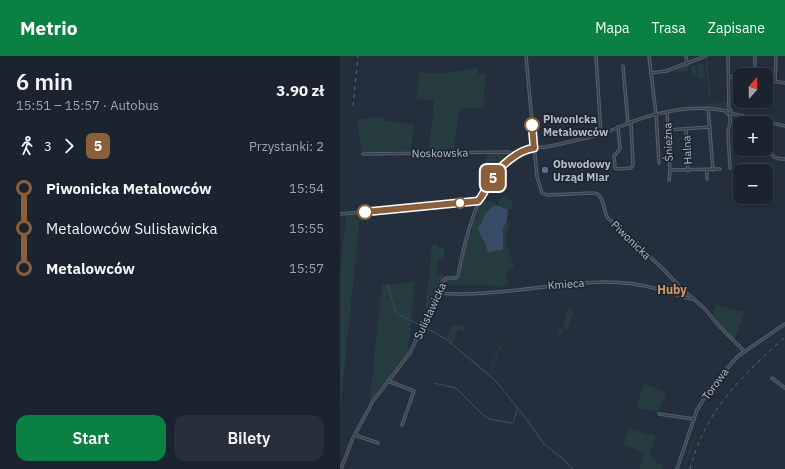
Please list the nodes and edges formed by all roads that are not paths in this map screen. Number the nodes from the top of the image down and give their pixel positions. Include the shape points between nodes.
1 (526, 56) edge
2 (596, 56) edge
3 (649, 56) edge
4 (686, 56) edge
5 (706, 56) edge
6 (728, 56) edge
7 (755, 56) edge
8 (776, 56) edge
9 (686, 64) junction
10 (623, 66) dead end
11 (755, 68) edge
12 (651, 73) junction
13 (729, 77) junction
14 (733, 77) edge
15 (774, 81) joint
16 (785, 83) edge
17 (708, 108) junction
18 (729, 109) junction
19 (667, 112) junction
20 (726, 112) junction
21 (730, 113) junction
22 (656, 114) junction
23 (741, 116) edge
24 (631, 123) junction
25 (628, 124) junction
26 (773, 124) edge
27 (785, 126) edge
28 (618, 127) junction
29 (710, 127) junction
30 (686, 129) junction
31 (668, 130) junction
32 (601, 134) junction
33 (534, 148) junction
34 (363, 154) dead end
35 (516, 156) junction
36 (772, 156) edge
37 (785, 159) edge
38 (659, 163) dead end
39 (730, 168) dead end
40 (720, 169) dead end
41 (670, 170) junction
42 (707, 170) junction
43 (713, 170) junction
44 (688, 171) junction
45 (707, 179) dead end
46 (669, 180) dead end
47 (479, 200) junction
48 (340, 214) edge
49 (438, 293) junction
50 (693, 299) junction
51 (785, 324) edge
52 (744, 351) junction
53 (772, 378) dead end
54 (388, 381) junction
55 (785, 388) edge
56 (659, 414) dead end
57 (694, 419) junction
58 (402, 425) dead end
59 (355, 435) junction
60 (378, 443) dead end
61 (341, 469) edge
62 (677, 469) edge

1 - 33 street, Piwonicka
2 - 32 street
3 - 12 street
4 - 9 street
5 - 9 street
6 - 13 street
7 - 11 street
8 - 15 street
9 - 12 street
10 - 25 street
12 - 22 street
13 - 14 street
13 - 18 street
15 - 16 street
17 - 19 street, Sulisławicka
17 - 20 street, Sulisławicka
17 - 29 street
18 - 20 street
18 - 21 street
19 - 22 street, Sulisławicka
19 - 31 street, Śnieżna
20 - 21 street, Sulisławicka
21 - 23 street, Sulisławicka
21 - 39 street
22 - 24 street, Sulisławicka
22 - 38 street
24 - 25 street, Sulisławicka
24 - 28 street via 633,165 630,169 615,168 614,156 620,149
25 - 28 street, Sulisławicka
26 - 27 street, Sulisławicka
28 - 32 street, Sulisławicka
29 - 30 street
29 - 43 street
30 - 31 street
30 - 44 street, Halna
31 - 41 street, Śnieżna
32 - 33 street, Sulisławicka
33 - 35 street, Sulisławicka
33 - 50 street, Piwonicka via 537,177 542,193 598,194 608,218
34 - 35 street, Noskowska via 509,152
35 - 47 street, Sulisławicka via 499,169
36 - 37 street
40 - 43 street, Śnieżna
41 - 44 street, Śnieżna
41 - 46 street
42 - 43 street, Śnieżna
42 - 44 street, Śnieżna
42 - 45 street
47 - 48 street
47 - 49 street, Sulisławicka via 466,238 458,276 446,278
49 - 50 street, Kmieca via 490,292 605,282 648,287
49 - 54 street, Sulisławicka via 410,353
50 - 52 street, Piwonicka
51 - 52 street, Torowa
52 - 57 street, Torowa via 731,362 712,387 701,402
53 - 55 street
54 - 58 street via 414,391
54 - 59 street, Sulisławicka via 373,401
56 - 57 street
57 - 62 street, Torowa
59 - 60 street
59 - 61 street, Sulisławicka

